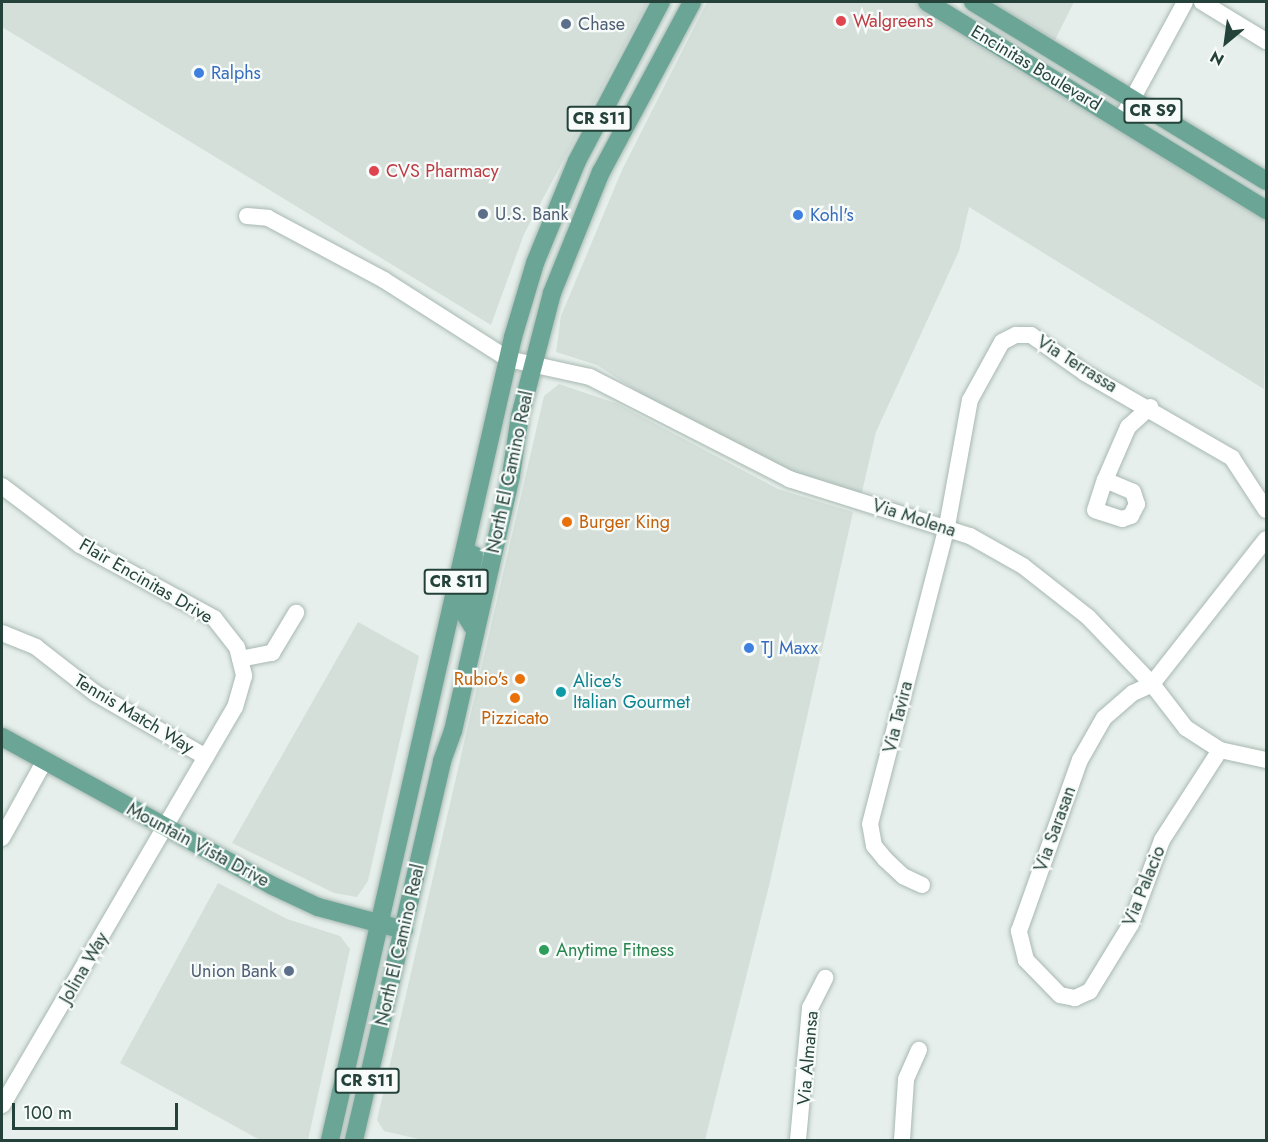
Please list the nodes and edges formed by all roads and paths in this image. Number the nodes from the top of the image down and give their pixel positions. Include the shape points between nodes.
1 (662, 2) edge
2 (692, 2) edge
3 (927, 2) edge
4 (973, 2) edge
5 (1185, 2) edge
6 (1202, 2) edge
7 (950, 16) junction
8 (1266, 41) edge
9 (1038, 42) junction
10 (610, 97) junction
11 (1133, 98) junction
12 (1121, 120) junction
13 (601, 172) junction
14 (1266, 181) edge
15 (565, 193) junction
16 (1266, 210) edge
17 (248, 216) dead end
18 (548, 310) junction
19 (508, 359) junction
20 (534, 364) junction
21 (1150, 407) junction
22 (1105, 480) dead end
23 (2, 486) edge
24 (1266, 510) edge
25 (471, 516) junction
26 (947, 526) junction
27 (1266, 539) edge
28 (296, 613) dead end
29 (475, 630) junction
30 (2, 633) edge
31 (240, 659) junction
32 (1152, 684) junction
33 (2, 737) edge
34 (1220, 750) junction
35 (206, 757) junction
36 (1266, 760) edge
37 (44, 762) junction
38 (163, 828) junction
39 (2, 837) edge
40 (922, 885) dead end
41 (378, 922) junction
42 (404, 930) junction
43 (825, 978) dead end
44 (1056, 990) joint
45 (919, 1050) dead end
46 (2, 1105) edge
47 (330, 1137) edge
48 (356, 1140) edge
49 (798, 1140) edge
50 (902, 1140) edge

1 - 10 main road, North El Camino Real / CR S11
2 - 13 main road, North El Camino Real / CR S11
3 - 7 main road, Encinitas Boulevard / CR S9
4 - 9 main road, Encinitas Boulevard / CR S9
5 - 11 street
6 - 8 street
7 - 9 main road via 980,21 1027,50
7 - 12 main road, Encinitas Boulevard / CR S9
9 - 11 main road, Encinitas Boulevard / CR S9
10 - 13 main road via 620,111 597,160
10 - 15 main road, North El Camino Real / CR S11
11 - 12 street
11 - 14 main road, Encinitas Boulevard / CR S9
12 - 16 main road, Encinitas Boulevard / CR S9
13 - 18 main road, North El Camino Real / CR S11
15 - 18 main road via 574,215 547,288
15 - 19 main road, North El Camino Real / CR S11 via 536,263
17 - 19 street via 268,218 384,279
18 - 20 main road, North El Camino Real / CR S11
19 - 20 street, Via Molena
19 - 25 main road, North El Camino Real / CR S11
20 - 26 street, Via Molena via 590,377 789,479
20 - 29 main road, North El Camino Real / CR S11
21 - 22 street via 1128,427
21 - 24 street, Via Terrassa via 1232,458
21 - 26 street, Via Terrassa via 1085,373 1031,335 1016,335 1002,342 970,400
23 - 31 street, Flair Encinitas Drive via 80,545 214,618 228,630
25 - 29 main road via 477,537 464,611
25 - 41 main road, North El Camino Real / CR S11
26 - 32 street, Via Molena via 1052,586
26 - 40 street, Via Tavira via 870,825 874,846 885,859 903,876
27 - 32 street
28 - 31 street via 272,653
29 - 42 main road, North El Camino Real / CR S11
30 - 35 street, Tennis Match Way via 36,647 95,693
31 - 35 street, Flair Encinitas Drive via 242,692
32 - 34 street, Via Molena via 1186,728
32 - 44 street, Via Sarasan via 1133,693 1104,718 1080,760 1019,931 1026,960
33 - 37 main road, Mountain Vista Drive
34 - 36 street, Via Molena
34 - 44 street, Via Palacio via 1162,840 1131,924 1090,991 1075,998
35 - 38 street, Flair Encinitas Drive
37 - 38 main road, Mountain Vista Drive
37 - 39 street
38 - 41 main road, Mountain Vista Drive via 318,906
38 - 46 street, Jolina Way
41 - 42 main road, Mountain Vista Drive
41 - 47 main road, North El Camino Real / CR S11
42 - 48 main road, North El Camino Real / CR S11
43 - 49 street, Via Almansa via 810,1008
45 - 50 street via 906,1079
47 - 48 street

